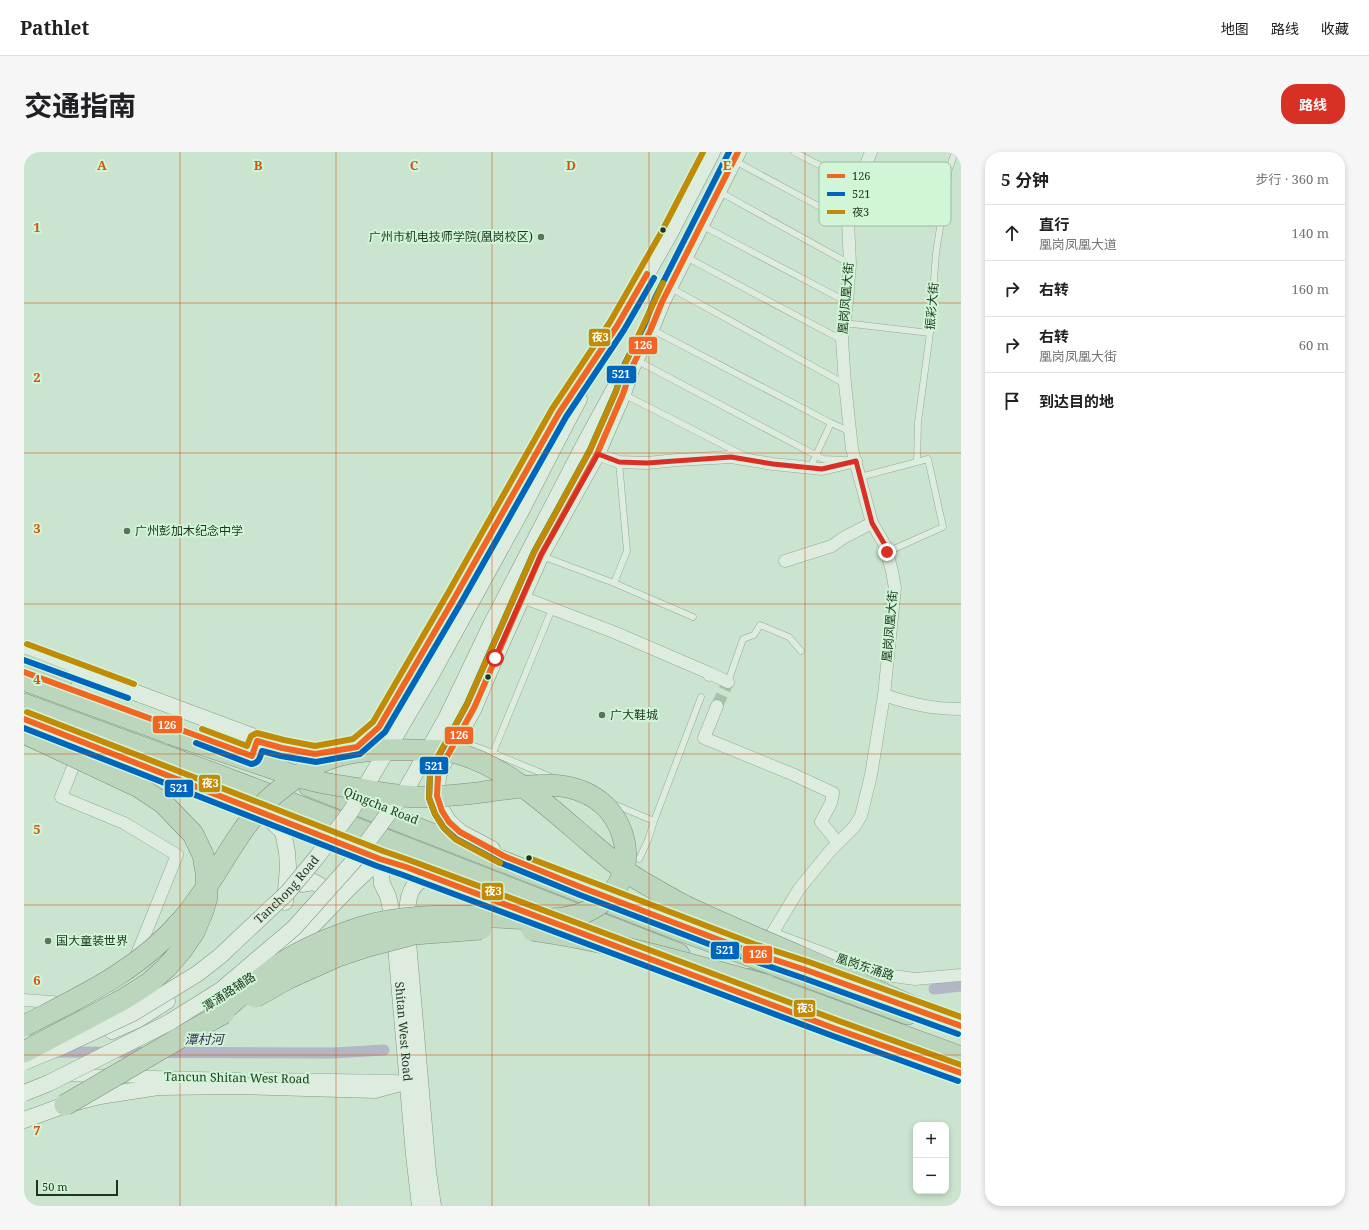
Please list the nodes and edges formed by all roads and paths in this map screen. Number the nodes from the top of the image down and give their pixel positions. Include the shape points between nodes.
1 (712, 152) edge
2 (794, 152) edge
3 (871, 152) edge
4 (955, 152) edge
5 (736, 156) edge
6 (961, 157) edge
7 (867, 162) edge
8 (951, 163) edge
9 (819, 165) edge
10 (718, 191) junction
11 (819, 205) edge
12 (701, 225) junction
13 (848, 226) edge
14 (940, 226) edge
15 (685, 257) junction
16 (850, 264) junction
17 (669, 287) junction
18 (662, 302) junction
19 (847, 302) junction
20 (844, 324) junction
21 (617, 326) junction
22 (651, 329) junction
23 (930, 333) junction
24 (842, 340) junction
25 (636, 360) junction
26 (845, 384) junction
27 (623, 394) junction
28 (831, 424) junction
29 (851, 432) junction
30 (590, 450) junction
31 (816, 455) junction
32 (753, 461) junction
33 (856, 461) junction
34 (619, 462) junction
35 (917, 462) junction
36 (810, 468) junction
37 (860, 477) junction
38 (872, 523) junction
39 (887, 552) junction
40 (541, 555) junction
41 (785, 561) dead end
42 (614, 583) junction
43 (522, 597) junction
44 (552, 609) junction
45 (693, 617) dead end
46 (24, 651) edge
47 (801, 651) dead end
48 (24, 664) edge
49 (24, 672) edge
50 (24, 680) edge
51 (728, 682) joint
52 (884, 695) junction
53 (701, 697) dead end
54 (24, 704) edge
55 (717, 706) tunnel mouth
56 (961, 709) edge
57 (24, 719) edge
58 (24, 733) edge
59 (171, 734) junction
60 (199, 736) junction
61 (456, 740) junction
62 (84, 742) junction
63 (287, 749) junction
64 (493, 753) junction
65 (252, 756) junction
66 (348, 792) junction
67 (265, 814) junction
68 (654, 821) junction
69 (334, 841) junction
70 (838, 843) junction
71 (504, 856) junction
72 (380, 859) junction
73 (639, 859) dead end
74 (431, 877) junction
75 (303, 884) junction
76 (284, 904) junction
77 (321, 917) junction
78 (772, 934) junction
79 (759, 955) junction
80 (961, 975) edge
81 (766, 985) junction
82 (24, 1000) edge
83 (212, 1020) junction
84 (24, 1026) edge
85 (961, 1027) edge
86 (961, 1034) edge
87 (24, 1052) edge
88 (961, 1057) edge
89 (24, 1062) edge
90 (24, 1067) edge
91 (961, 1073) edge
92 (54, 1075) junction
93 (414, 1081) junction
94 (24, 1087) edge
95 (24, 1093) edge
96 (65, 1105) junction
97 (24, 1120) edge
98 (420, 1206) edge
99 (432, 1206) edge

1 - 21 street via 669,235
2 - 9 lane
3 - 7 street, 凰岗凤凰大街
4 - 6 lane
4 - 8 lane, 振彩大街
5 - 10 street
5 - 11 lane
10 - 12 street
10 - 16 lane
12 - 15 street
12 - 19 lane
13 - 16 street, 凰岗凤凰大街
14 - 23 lane, 振彩大街
15 - 17 street
15 - 24 lane
16 - 19 street, 凰岗凤凰大街
17 - 18 street
17 - 26 lane
18 - 22 street
18 - 30 street
19 - 20 street, 凰岗凤凰大街
20 - 23 lane
20 - 24 street, 凰岗凤凰大街
21 - 63 street via 559,413 379,727 357,747 315,754
21 - 89 street, Tanchong Road, bridge via 520,514 430,677 350,811 317,857 287,893 219,957 197,974 133,1012
22 - 25 street
22 - 28 lane
23 - 35 lane, 振彩大街 via 918,422
24 - 26 street, 凰岗凤凰大街
25 - 27 street
25 - 31 lane
26 - 29 street, 凰岗凤凰大街
27 - 30 street
27 - 32 lane
28 - 29 lane
28 - 31 lane
29 - 33 street, 凰岗凤凰大街
30 - 34 street
30 - 40 street
30 - 95 street, bridge via 491,625 444,723 407,788 352,863 294,928 221,990 170,1022
31 - 33 lane via 823,459
31 - 36 lane
32 - 34 street via 731,457 647,463
32 - 36 street
33 - 36 street via 822,469
33 - 37 street, 凰岗凤凰大街
34 - 42 lane via 627,551
35 - 37 lane
35 - 39 lane via 928,459 943,527
37 - 38 street, 凰岗凤凰大街
38 - 39 street, 凰岗凤凰大街
38 - 41 street via 832,546
39 - 52 street, 凰岗凤凰大街 via 895,588
40 - 42 lane
40 - 43 street
42 - 45 lane
43 - 44 street
43 - 61 street via 474,708
44 - 51 street via 616,633
44 - 64 lane
46 - 63 street
47 - 51 lane via 789,638 760,625 754,635 744,639
48 - 60 highway via 156,713
49 - 60 main road, Qingcha Road
50 - 59 highway
52 - 56 street via 912,704
52 - 70 street, 凰岗凤凰大街 via 871,775 861,816
53 - 68 lane
54 - 81 highway, bridge via 226,778 502,886
55 - 70 street via 704,738 833,793 821,822
57 - 62 main road
58 - 87 highway, bridge via 139,787 164,803 193,834 203,856 207,897 194,932 167,967 149,983
59 - 83 highway, bridge via 308,780 390,795 423,797 475,794 534,785 569,786 598,800 609,810 618,821 626,846 624,873 619,884 600,905 583,914 561,919 538,920 474,916 433,917 390,920 362,927 328,940 274,968
59 - 86 highway, bridge via 666,925
60 - 65 main road, Qingcha Road
61 - 64 lane
61 - 71 street via 438,776 437,796 442,811 460,832
62 - 67 main road
62 - 82 street via 61,797 124,823 177,855 127,979 89,1005
63 - 65 street via 257,741
63 - 66 street
64 - 68 lane
65 - 66 main road, Qingcha Road
66 - 71 main road, Qingcha Road
67 - 69 main road
67 - 76 street via 283,832 288,867
68 - 73 lane
69 - 72 main road
69 - 75 street
70 - 78 street, 凰岗凤凰大街 via 799,889
71 - 79 main road, Qingcha Road
72 - 74 main road
72 - 77 street, 潭涌路辅路
72 - 93 street, Shitan West Road via 382,884 388,896 394,924
74 - 91 main road via 836,1029
74 - 93 street, Shitan West Road via 417,882 407,904
75 - 76 street
75 - 77 street via 314,882 324,890 327,896 326,905
76 - 90 street via 218,968 137,1020
77 - 92 street, 潭涌路辅路 via 292,947 222,1000 176,1024
78 - 79 street, 凰岗凤凰大街
78 - 80 street, 凰岗东涌路 via 879,974 915,979
79 - 85 main road, Qingcha Road
81 - 83 highway, bridge via 561,934 523,929 479,929 414,934 338,956 287,979
81 - 88 highway
83 - 96 highway, bridge
84 - 85 highway, bridge via 94,990 137,963 157,945 181,922 244,828 264,803 305,771 340,755 392,750 440,750 470,758 509,777 635,878 681,904
92 - 93 street, Tancun Shitan West Road
92 - 94 street, 潭涌路辅路
93 - 96 street, bridge via 375,1090 237,1086 158,1087 100,1096
93 - 98 street, Shitan West Road via 415,1161
93 - 99 street, Shitan West Road
96 - 97 street

